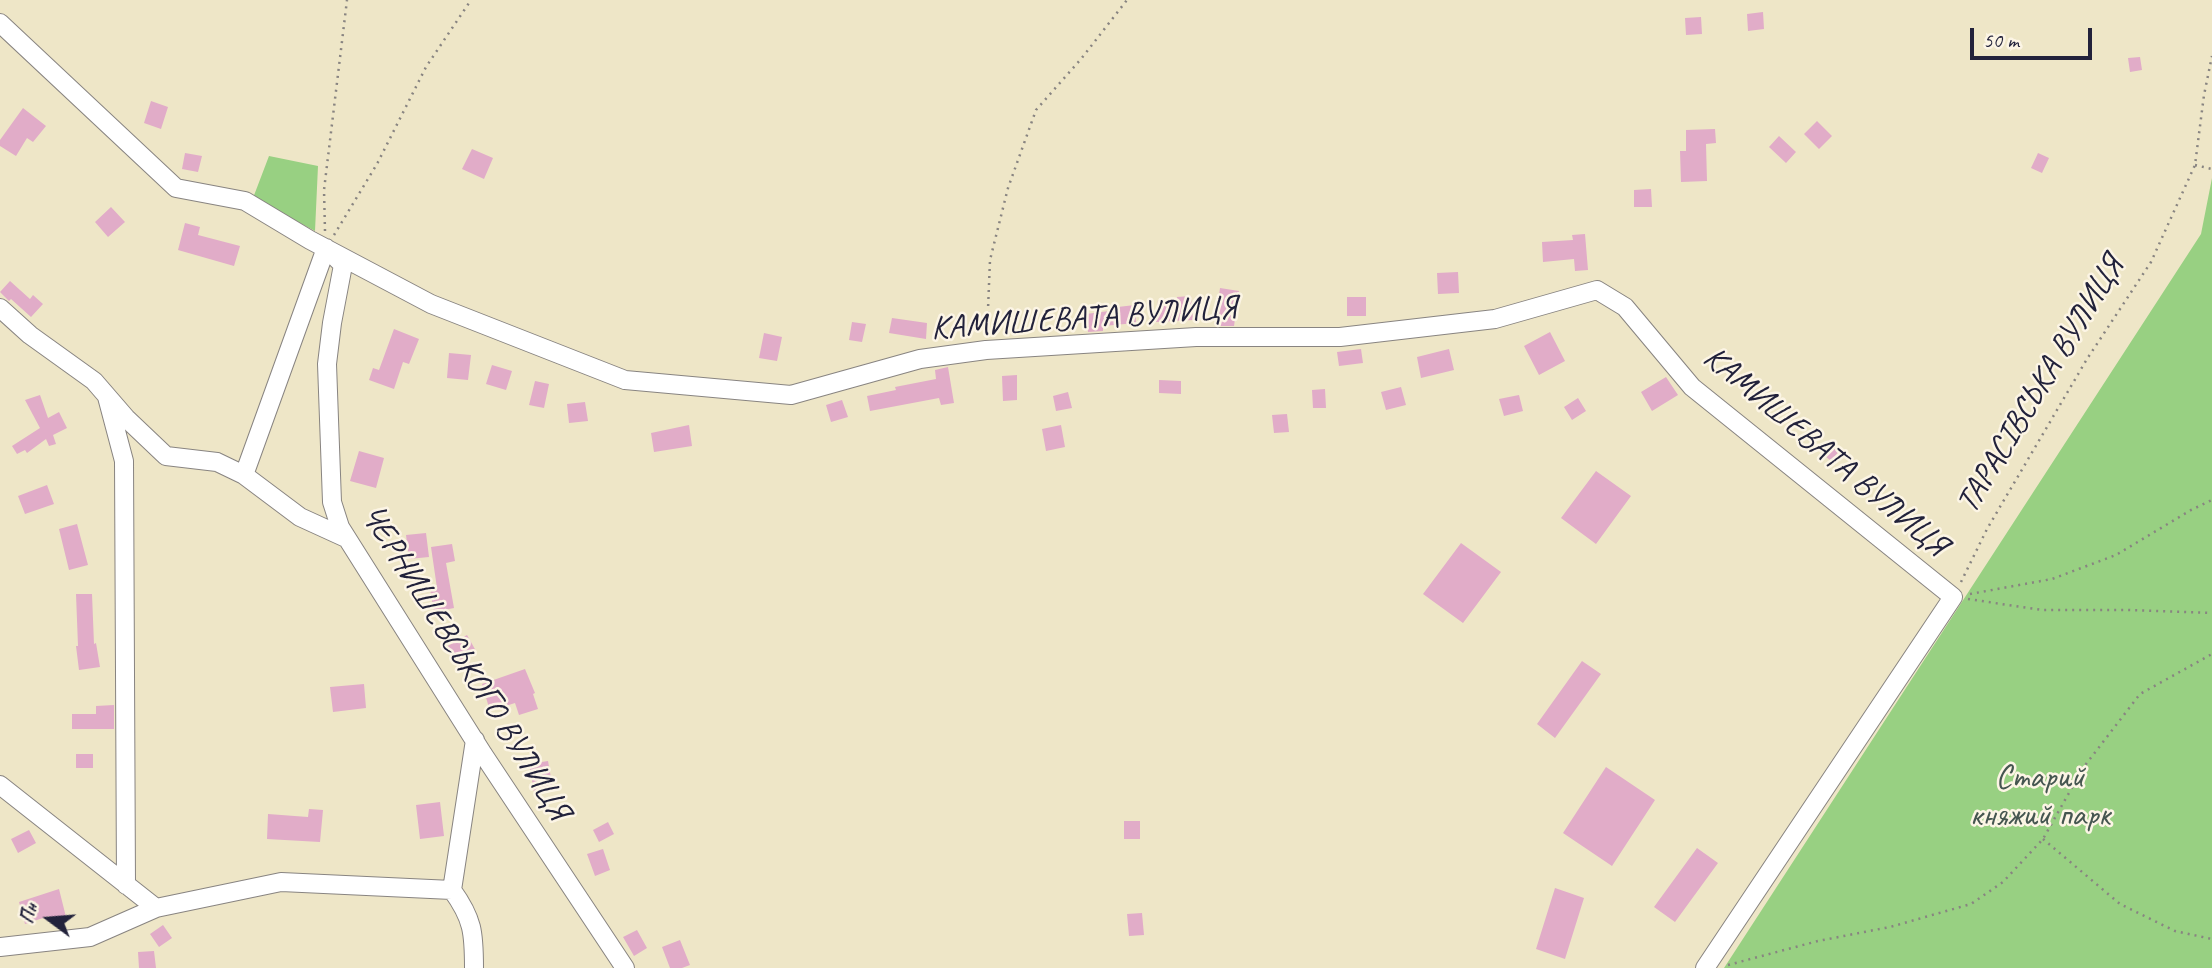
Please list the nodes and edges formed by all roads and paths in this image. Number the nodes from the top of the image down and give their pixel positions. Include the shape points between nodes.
1 (347, 0) edge
2 (471, 0) edge
3 (1127, 0) edge
4 (1134, 0) edge
5 (0, 23) edge
6 (2212, 56) edge
7 (2195, 165) junction
8 (2212, 169) edge
9 (326, 248) junction
10 (0, 308) edge
11 (986, 350) junction
12 (107, 397) junction
13 (244, 474) junction
14 (2212, 500) edge
15 (346, 538) junction
16 (1953, 597) junction
17 (2212, 613) edge
18 (2212, 654) edge
19 (475, 740) junction
20 (0, 785) edge
21 (2043, 839) junction
22 (126, 885) junction
23 (452, 890) junction
24 (156, 908) junction
25 (2212, 939) edge
26 (0, 947) edge
27 (1726, 965) dead end
28 (474, 968) edge
29 (625, 968) edge
30 (1705, 968) edge

1 - 9 path via 324,190
2 - 9 path via 426,67 377,164
3 - 4 path
3 - 11 path via 1036,110 1007,188 990,260
5 - 9 street, КАМИШЕВАТА ВУЛИЦЯ via 176,188 245,201
6 - 7 path, ТАРАСІВСЬКА ВУЛИЦЯ
7 - 8 path
7 - 16 path, ТАРАСІВСЬКА ВУЛИЦЯ via 2151,262 2080,371 1987,529
9 - 11 street, КАМИШЕВАТА ВУЛИЦЯ via 431,304 625,380 791,395 920,359
9 - 13 street
9 - 15 street, ЧЕРНИШЕВСЬКОГО ВУЛИЦЯ via 343,265 327,364 332,502
10 - 12 street via 94,381
11 - 16 street, КАМИШЕВАТА ВУЛИЦЯ via 1196,337 1340,337 1494,319 1597,290 1625,307 1692,387
12 - 13 street via 166,456 217,462
12 - 22 street via 124,461
13 - 15 street via 300,517
14 - 16 path via 2116,555 2052,579
15 - 19 street, ЧЕРНИШЕВСЬКОГО ВУЛИЦЯ
16 - 17 path via 2042,610
16 - 30 street
18 - 21 path via 2140,694 2083,768
19 - 23 street
19 - 29 street, ЧЕРНИШЕВСЬКОГО ВУЛИЦЯ
20 - 22 street
21 - 25 path via 2120,904 2175,931
21 - 27 path via 2003,882 1971,904 1890,928
22 - 24 street
23 - 24 street via 281,882
23 - 28 street via 465,907 474,932
24 - 26 street via 90,937

